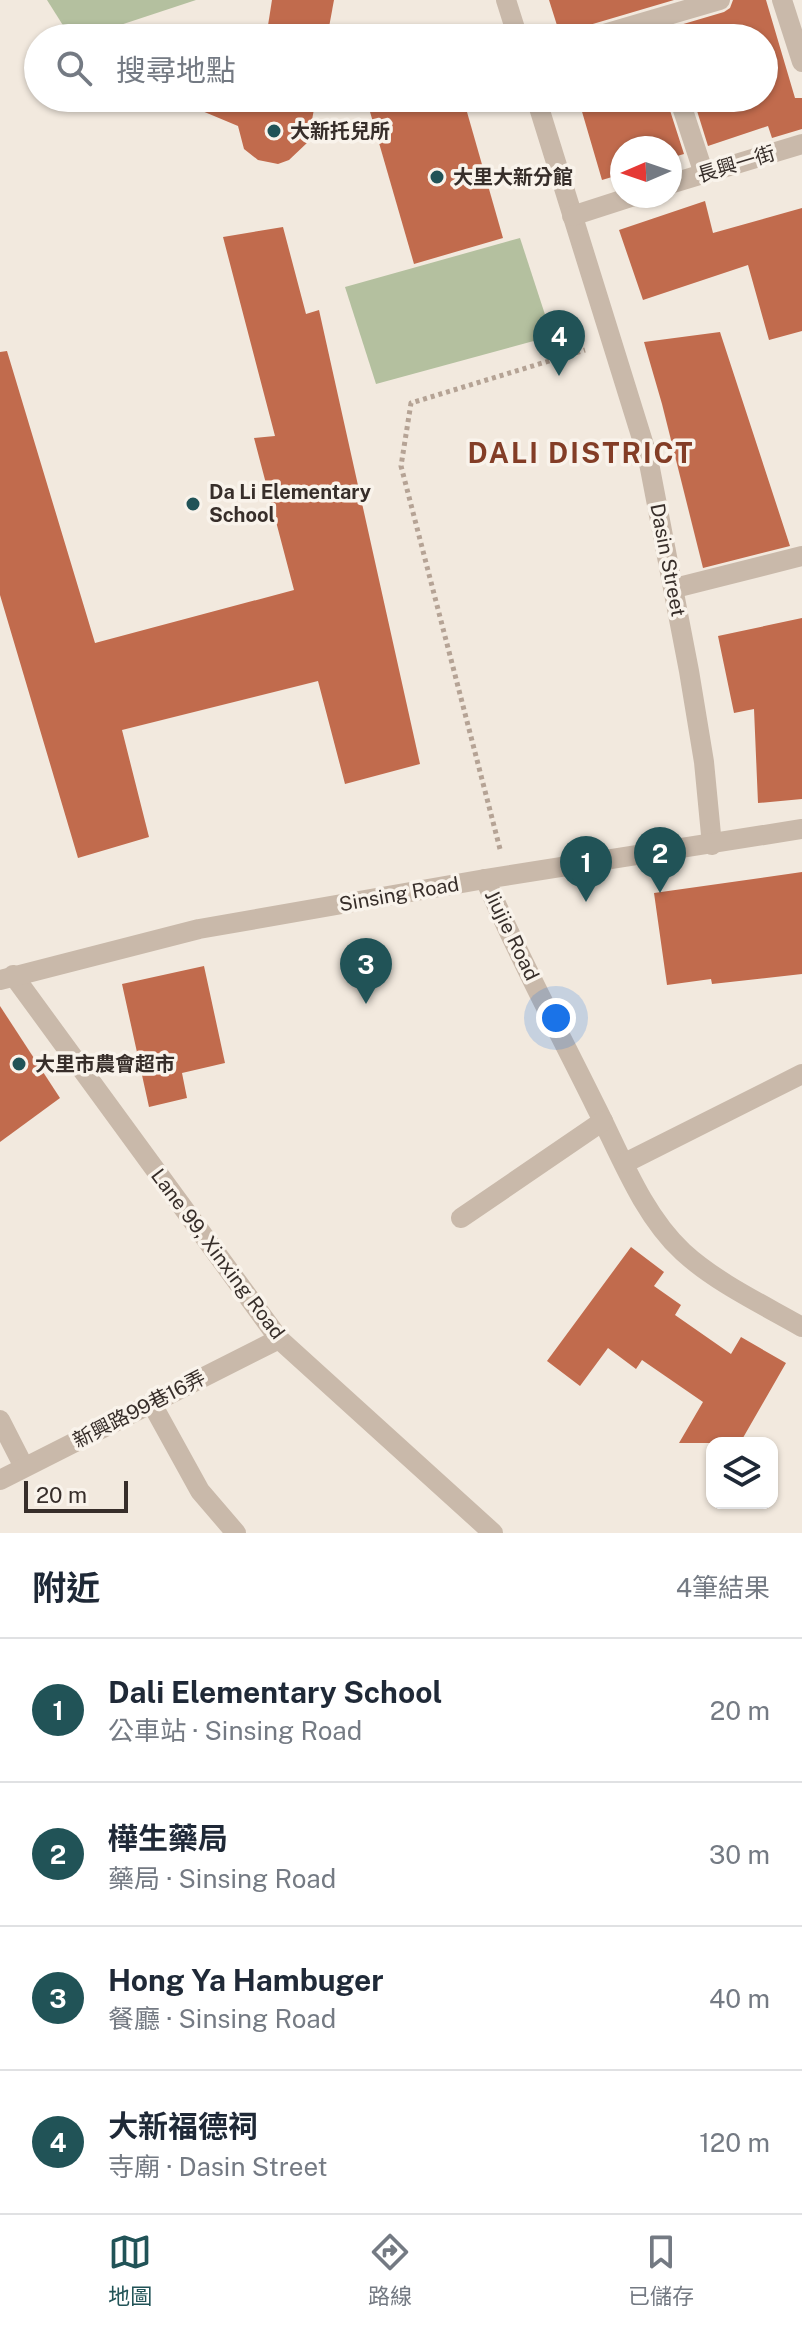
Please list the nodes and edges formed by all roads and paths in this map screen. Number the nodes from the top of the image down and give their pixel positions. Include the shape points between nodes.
1 (506, 0) edge
2 (720, 0) edge
3 (782, 0) edge
4 (514, 24) edge
5 (668, 24) edge
6 (802, 62) edge
7 (540, 112) edge
8 (684, 112) edge
9 (802, 144) edge
10 (704, 174) junction
11 (682, 180) edge
12 (610, 204) edge
13 (572, 216) junction
14 (613, 341) junction
15 (802, 556) edge
16 (675, 588) junction
17 (802, 829) edge
18 (712, 845) junction
19 (507, 877) junction
20 (485, 879) junction
21 (6, 977) edge
22 (802, 1074) edge
23 (603, 1121) junction
24 (625, 1163) junction
25 (461, 1218) dead end
26 (802, 1327) edge
27 (279, 1339) junction
28 (152, 1404) junction
29 (0, 1420) edge
30 (24, 1467) junction
31 (0, 1480) edge
32 (489, 1532) edge
33 (236, 1533) edge

1 - 4 street
2 - 5 street
3 - 6 street
7 - 13 street, Dasin Street
8 - 10 street
9 - 10 street, 長興一街
10 - 11 street, 長興一街
12 - 13 street
13 - 14 street, Dasin Street
14 - 16 street, Dasin Street via 648,458
14 - 19 path via 411,403 401,466
15 - 16 street
16 - 18 street, Dasin Street
17 - 18 street, Sinsing Road
18 - 19 street, Sinsing Road
19 - 20 street, Sinsing Road
20 - 21 street, Sinsing Road via 199,929
20 - 23 street, Jiujie Road
21 - 27 street, Lane 99, Xinxing Road
22 - 24 street
23 - 24 street, Jiujie Road
23 - 25 street
24 - 26 street, Jiujie Road via 661,1227 683,1252
27 - 28 street, 新興路99巷16弄
27 - 32 street, Lane 99, Xinxing Road
28 - 30 street, 新興路99巷16弄
28 - 33 street via 200,1491
29 - 30 street
30 - 31 street, 新興路99巷16弄

